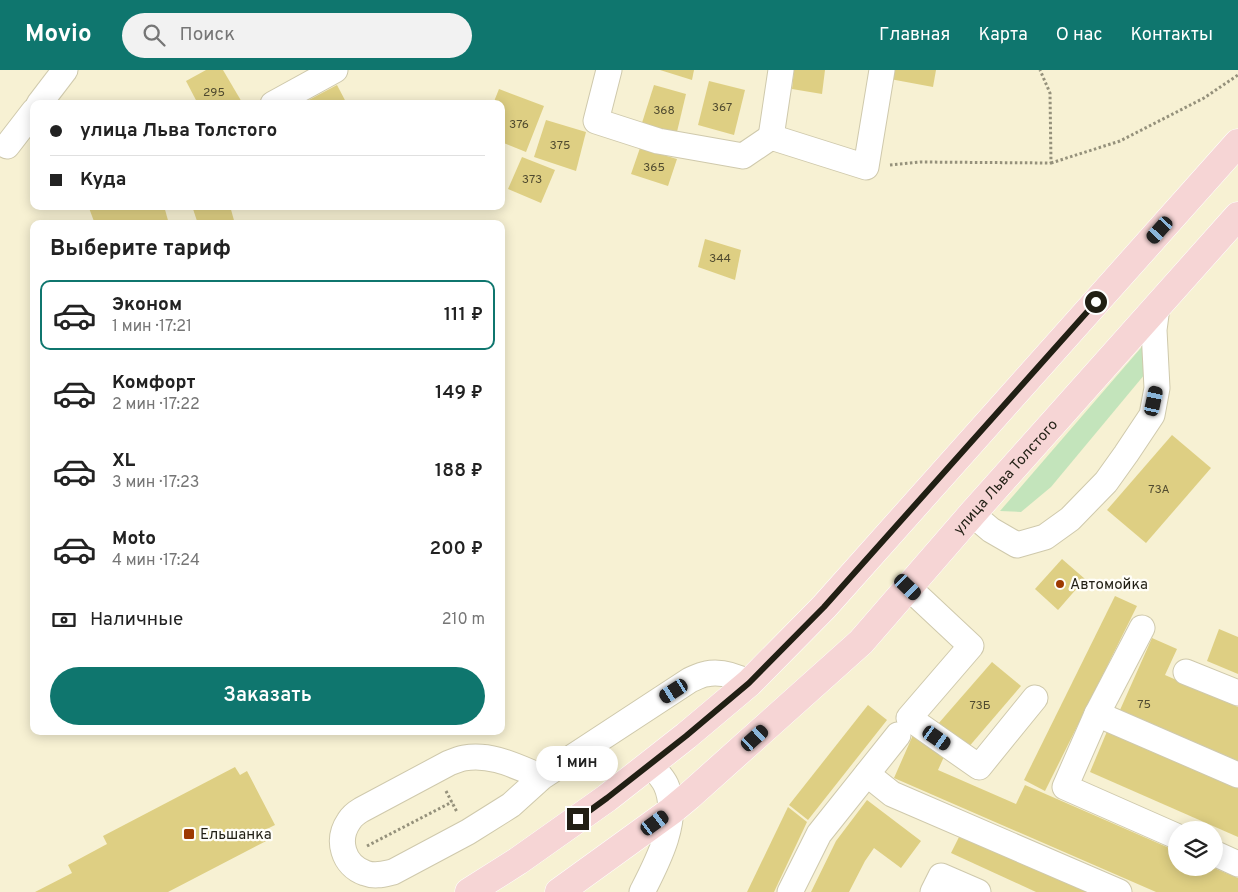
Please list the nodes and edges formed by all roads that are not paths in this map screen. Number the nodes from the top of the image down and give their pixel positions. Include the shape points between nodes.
1 (64, 70) edge
2 (335, 70) edge
3 (609, 70) edge
4 (780, 70) edge
5 (882, 70) edge
6 (42, 100) edge
7 (279, 100) edge
8 (30, 116) edge
9 (771, 137) junction
10 (1238, 143) edge
11 (7, 146) dead end
12 (1238, 216) edge
13 (1158, 306) junction
14 (972, 514) junction
15 (908, 587) junction
16 (1142, 628) dead end
17 (1186, 672) dead end
18 (749, 683) junction
19 (1238, 693) edge
20 (1035, 698) dead end
21 (1098, 714) junction
22 (898, 735) dead end
23 (650, 764) junction
24 (867, 774) junction
25 (1238, 775) edge
26 (542, 777) junction
27 (671, 811) junction
28 (1168, 832) edge
29 (1223, 857) edge
30 (1238, 864) edge
31 (469, 892) edge
32 (559, 892) edge
33 (642, 892) edge
34 (790, 892) edge
35 (933, 892) edge
36 (978, 892) edge
37 (1119, 892) edge

1 - 6 street
2 - 7 street
3 - 9 street via 596,121 658,141 743,156
4 - 9 street
5 - 9 street via 866,167
8 - 11 street
10 - 18 main road via 824,607
12 - 13 main road, улица Льва Толстого
13 - 14 main road, улица Льва Толстого
13 - 14 street via 1154,330 1157,388 1152,415 1106,482 1052,533 1017,545
14 - 15 main road, улица Льва Толстого
15 - 20 street via 971,646 909,718 979,767
15 - 27 main road, улица Льва Толстого via 861,642
16 - 21 street
17 - 19 street
18 - 23 main road
18 - 26 street via 723,674 706,674 690,680
21 - 25 street
21 - 28 street via 1065,787
22 - 24 street
23 - 27 street via 666,784
23 - 31 main road via 518,861
24 - 34 street via 819,834
24 - 37 street via 892,794
26 - 26 street via 511,806 393,872 366,874 354,868 346,857 342,844 343,830 350,819 360,810 449,763 464,758 497,759
27 - 32 main road, улица Льва Толстого
27 - 33 street via 660,854
29 - 30 street
35 - 36 street via 941,876

